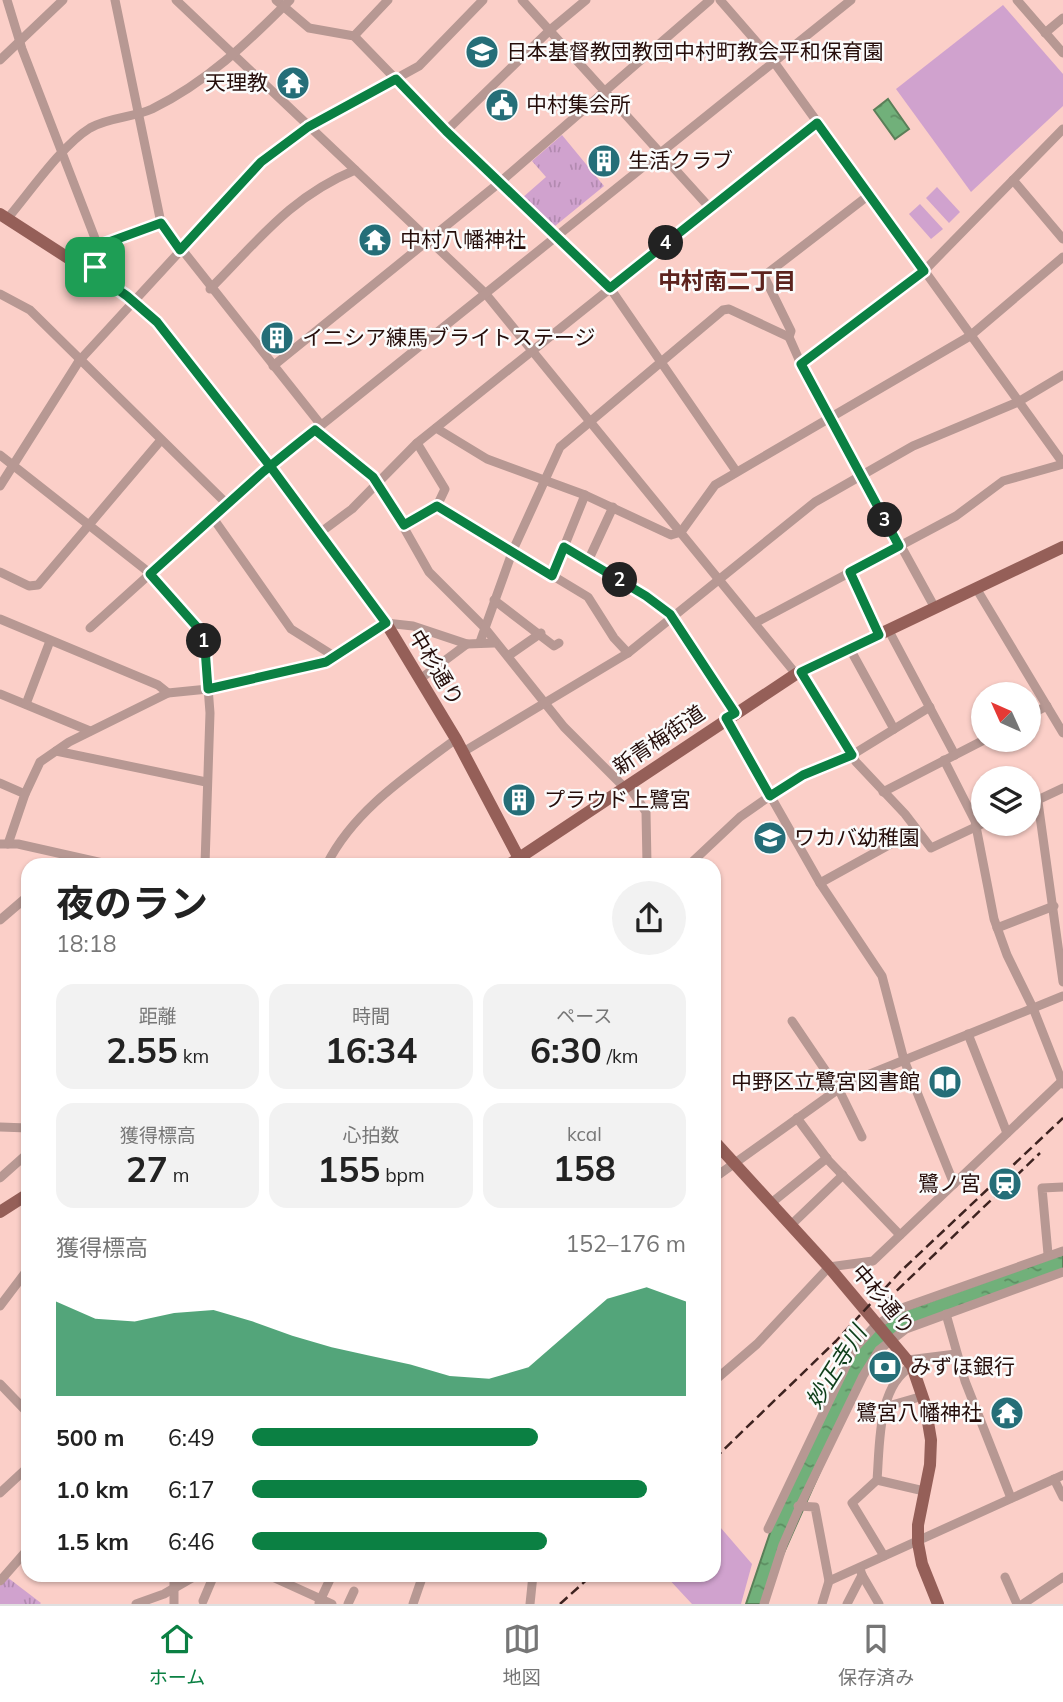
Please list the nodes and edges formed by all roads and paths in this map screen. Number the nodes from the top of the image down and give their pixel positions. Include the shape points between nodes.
1 (7, 0) edge
2 (63, 0) edge
3 (115, 0) edge
4 (176, 0) edge
5 (388, 0) edge
6 (483, 0) edge
7 (522, 0) edge
8 (586, 0) edge
9 (709, 0) edge
10 (720, 0) edge
11 (851, 0) edge
12 (1017, 0) edge
13 (284, 2) edge
14 (1063, 18) edge
15 (550, 30) junction
16 (1045, 33) junction
17 (354, 36) junction
18 (19, 42) junction
19 (1063, 53) edge
20 (235, 56) junction
21 (0, 60) edge
22 (774, 62) junction
23 (396, 79) junction
24 (606, 91) junction
25 (137, 116) junction
26 (817, 123) junction
27 (308, 127) junction
28 (1063, 129) edge
29 (446, 131) junction
30 (662, 152) junction
31 (63, 154) junction
32 (355, 170) junction
33 (1013, 180) junction
34 (499, 183) junction
35 (869, 195) junction
36 (710, 208) junction
37 (4, 217) edge
38 (161, 223) junction
39 (556, 236) junction
40 (1063, 239) edge
41 (429, 241) junction
42 (98, 246) junction
43 (180, 250) junction
44 (1063, 257) edge
45 (924, 271) junction
46 (93, 272) junction
47 (610, 288) junction
48 (211, 289) junction
49 (485, 293) junction
50 (1, 297) edge
51 (134, 301) junction
52 (970, 336) junction
53 (789, 337) junction
54 (533, 351) junction
55 (661, 360) junction
56 (79, 361) junction
57 (801, 364) junction
58 (273, 366) junction
59 (1061, 379) edge
60 (1018, 402) junction
61 (829, 417) junction
62 (590, 419) junction
63 (318, 428) junction
64 (436, 428) junction
65 (161, 440) junction
66 (417, 443) junction
67 (0, 455) edge
68 (1063, 464) edge
69 (13, 465) junction
70 (270, 466) junction
71 (736, 471) junction
72 (861, 475) junction
73 (543, 478) junction
74 (378, 482) junction
75 (0, 486) edge
76 (585, 495) junction
77 (227, 504) junction
78 (437, 506) junction
79 (613, 507) junction
80 (213, 518) junction
81 (88, 525) junction
82 (404, 525) junction
83 (681, 532) junction
84 (321, 533) junction
85 (899, 546) junction
86 (564, 547) junction
87 (1063, 547) edge
88 (513, 550) junction
89 (588, 561) junction
90 (0, 572) edge
91 (850, 572) junction
92 (150, 574) junction
93 (552, 576) junction
94 (720, 581) junction
95 (976, 588) junction
96 (495, 600) junction
97 (935, 608) junction
98 (673, 618) junction
99 (0, 619) edge
100 (386, 623) junction
101 (755, 623) junction
102 (484, 627) junction
103 (90, 628) dead end
104 (884, 633) junction
105 (541, 634) junction
106 (50, 641) junction
107 (480, 642) junction
108 (494, 643) junction
109 (559, 643) dead end
110 (467, 644) junction
111 (850, 649) junction
112 (628, 653) junction
113 (334, 656) junction
114 (508, 656) junction
115 (798, 673) junction
116 (421, 679) junction
117 (208, 689) junction
118 (168, 693) junction
119 (0, 694) edge
120 (545, 703) junction
121 (26, 705) junction
122 (1047, 706) junction
123 (930, 708) junction
124 (1041, 709) edge
125 (730, 715) junction
126 (894, 729) junction
127 (90, 731) junction
128 (1063, 733) edge
129 (456, 739) junction
130 (971, 747) edge
131 (468, 749) dead end
132 (56, 751) junction
133 (852, 755) junction
134 (955, 755) junction
135 (944, 760) junction
136 (206, 782) junction
137 (0, 783) edge
138 (626, 786) junction
139 (1063, 788) edge
140 (883, 792) junction
141 (25, 794) junction
142 (770, 796) junction
143 (1041, 799) edge
144 (971, 809) edge
145 (971, 829) edge
146 (916, 830) junction
147 (982, 836) edge
148 (1040, 836) edge
149 (4, 844) edge
150 (72, 856) joint
151 (81, 858) edge
152 (205, 858) edge
153 (330, 858) edge
154 (515, 858) edge
155 (523, 858) edge
156 (647, 858) edge
157 (696, 858) edge
158 (820, 883) junction
159 (21, 903) edge
160 (1054, 906) junction
161 (0, 920) edge
162 (997, 928) junction
163 (1063, 982) edge
164 (1063, 996) edge
165 (1033, 1008) junction
166 (792, 1021) dead end
167 (968, 1034) junction
168 (904, 1060) junction
169 (1062, 1082) edge
170 (837, 1090) junction
171 (797, 1118) junction
172 (0, 1127) edge
173 (21, 1128) edge
174 (1007, 1133) junction
175 (862, 1137) dead end
176 (721, 1149) edge
177 (827, 1158) junction
178 (21, 1159) edge
179 (734, 1164) junction
180 (721, 1173) edge
181 (843, 1175) junction
182 (0, 1178) edge
183 (954, 1184) junction
184 (1063, 1187) edge
185 (21, 1198) edge
186 (770, 1204) junction
187 (0, 1212) edge
188 (790, 1225) junction
189 (901, 1235) junction
190 (1063, 1251) edge
191 (1048, 1254) junction
192 (829, 1267) junction
193 (1063, 1272) edge
194 (21, 1278) edge
195 (0, 1306) edge
196 (946, 1314) junction
197 (881, 1323) junction
198 (893, 1337) junction
199 (956, 1354) junction
200 (910, 1363) junction
201 (721, 1375) edge
202 (1, 1389) edge
203 (923, 1396) junction
204 (21, 1407) edge
205 (885, 1407) junction
206 (21, 1474) edge
207 (1058, 1477) edge
208 (877, 1480) junction
209 (924, 1491) junction
210 (0, 1493) edge
211 (1063, 1497) edge
212 (1011, 1498) junction
213 (799, 1506) junction
214 (768, 1529) dead end
215 (918, 1543) junction
216 (884, 1556) junction
217 (21, 1557) edge
218 (861, 1572) junction
219 (1005, 1577) dead end
220 (1063, 1577) edge
221 (0, 1581) edge
222 (829, 1581) junction
223 (173, 1582) edge
224 (182, 1582) edge
225 (211, 1582) edge
226 (281, 1582) edge
227 (328, 1582) edge
228 (421, 1582) edge
229 (532, 1582) edge
230 (173, 1586) junction
231 (354, 1591) dead end
232 (203, 1601) dead end
233 (320, 1602) edge
234 (136, 1604) edge
235 (174, 1604) edge
236 (332, 1604) edge
237 (348, 1604) edge
238 (413, 1604) edge
239 (530, 1604) edge
240 (764, 1604) edge
241 (822, 1604) edge
242 (847, 1604) edge
243 (880, 1604) edge
244 (938, 1604) edge
245 (1017, 1604) edge
246 (1023, 1604) edge

1 - 18 street
2 - 18 street
3 - 25 street
4 - 20 street
5 - 17 street
6 - 23 street via 419,66
7 - 15 street
8 - 15 street
9 - 24 street
10 - 22 street
11 - 22 street
12 - 16 street
13 - 17 street via 309,28
13 - 20 street
14 - 16 street
15 - 24 street
15 - 29 street
16 - 19 street
17 - 23 street
18 - 21 street
18 - 31 street
20 - 25 street via 186,92
20 - 27 street
22 - 26 street
22 - 30 street
23 - 27 street
23 - 29 street
24 - 30 street
24 - 34 street
25 - 31 street via 90,128
25 - 38 street
26 - 35 street
26 - 36 street
27 - 32 street
27 - 43 street via 261,162
28 - 33 street
29 - 34 street
30 - 36 street
30 - 39 street
31 - 37 street
31 - 42 street
32 - 41 street
32 - 48 street via 300,199
33 - 40 street
33 - 45 street
34 - 39 street
34 - 41 street
35 - 45 street
35 - 53 street via 764,276 791,331
36 - 47 street
37 - 46 main road, 中杉通り
38 - 42 street
38 - 43 street
39 - 47 street
39 - 49 street
41 - 49 street
41 - 58 street
42 - 46 street
43 - 48 street
43 - 51 street
44 - 52 street
45 - 52 street
45 - 57 street
46 - 51 main road, 中杉通り
47 - 54 street
47 - 55 street
48 - 58 street
49 - 54 street
49 - 63 street
50 - 56 street via 30,310
51 - 56 street
51 - 70 main road, 中杉通り via 157,322
52 - 60 street
52 - 61 street
53 - 55 street via 723,310
53 - 57 street
54 - 62 street
54 - 64 street
55 - 62 street
55 - 71 street
56 - 65 street
56 - 69 street
57 - 61 street
58 - 63 street
59 - 60 street
60 - 68 street
60 - 72 street via 913,446
61 - 71 street
61 - 72 street
62 - 73 street via 560,447
62 - 83 street
63 - 70 street
63 - 74 street
64 - 66 street
64 - 73 street via 487,459
65 - 77 street
65 - 81 street
66 - 74 street
66 - 78 street via 445,489
67 - 69 street
68 - 85 street via 1003,481 956,516
69 - 75 street
69 - 81 street
70 - 77 street
70 - 84 main road, 中杉通り
71 - 83 street via 715,485
72 - 85 street
72 - 94 street via 815,502
73 - 76 street
73 - 88 street
74 - 82 street
74 - 84 street
76 - 79 street
76 - 86 street
77 - 80 street
78 - 82 street
78 - 88 street
79 - 83 street via 671,535
79 - 89 street
80 - 92 street
80 - 113 street via 291,629
81 - 90 street via 38,585 29,586
81 - 92 street
82 - 102 street via 429,572
83 - 94 street
84 - 100 main road, 中杉通り
85 - 91 street
85 - 97 street
86 - 89 street
86 - 93 street
87 - 95 main road, 新青梅街道
88 - 93 street
88 - 96 street
89 - 98 street
91 - 101 street
91 - 104 street
92 - 103 street
92 - 117 street via 204,635
93 - 112 street via 588,597
94 - 98 street
94 - 101 street
95 - 97 main road, 新青梅街道
95 - 122 street
96 - 102 street
96 - 105 street
97 - 104 main road, 新青梅街道
98 - 112 street
98 - 125 street
99 - 106 street
100 - 110 street via 413,626
100 - 113 street
100 - 116 main road, 中杉通り
101 - 115 street
102 - 107 street
102 - 108 street
104 - 111 main road, 新青梅街道
104 - 123 street
105 - 109 street via 554,646
105 - 114 street
106 - 118 street
106 - 121 street
107 - 108 street
107 - 110 street
108 - 114 street
110 - 116 street
111 - 115 main road, 新青梅街道
111 - 126 street
112 - 120 street
113 - 117 street via 314,665
114 - 120 street
115 - 125 main road, 新青梅街道
115 - 133 street
116 - 129 main road, 中杉通り
117 - 118 street
117 - 136 street
118 - 127 street
119 - 121 street
120 - 131 street
120 - 138 street
121 - 127 street
122 - 124 street
122 - 128 street
123 - 126 street
123 - 134 street
125 - 138 main road, 新青梅街道
125 - 142 street
126 - 133 street
127 - 132 street
129 - 153 street via 372,806 341,838
129 - 154 main road, 中杉通り
130 - 134 street
132 - 136 street
132 - 141 street via 40,762
133 - 140 street
133 - 142 street via 803,775
134 - 135 street
135 - 140 street
135 - 144 street
136 - 152 street
137 - 141 street
138 - 155 main road, 新青梅街道
138 - 156 street via 646,812
139 - 143 street
140 - 146 street
141 - 149 street
142 - 157 street
142 - 158 street
145 - 146 street via 931,848
146 - 158 street
147 - 162 street
148 - 160 street
149 - 150 street
150 - 151 street
158 - 168 street via 882,976
159 - 161 street
160 - 162 street
160 - 163 street
162 - 165 street
164 - 165 street
165 - 167 street
165 - 169 street
166 - 170 street
167 - 168 street
167 - 174 street
168 - 170 street
168 - 183 street
169 - 174 street
170 - 171 street
170 - 175 street
171 - 177 street
171 - 179 street
172 - 173 street
174 - 183 street
176 - 179 main road, 中杉通り
177 - 181 street
177 - 186 street
178 - 182 street
179 - 180 street
179 - 186 main road, 中杉通り
181 - 188 street
181 - 189 street
183 - 189 street
184 - 191 street via 1042,1188
185 - 187 main road
186 - 188 main road, 中杉通り
188 - 192 main road, 中杉通り
189 - 192 street via 873,1261
190 - 191 street
191 - 197 street via 902,1308
192 - 197 main road, 中杉通り
192 - 201 street via 757,1344
193 - 196 street
194 - 195 street
196 - 198 street
196 - 199 street
197 - 198 main road, 中杉通り
197 - 214 street via 854,1349
198 - 200 main road, 中杉通り
198 - 213 street via 879,1349 863,1376
199 - 200 street
199 - 212 street
200 - 203 main road, 中杉通り
200 - 205 street via 891,1385
202 - 204 street
203 - 205 street
203 - 209 main road, 中杉通り via 931,1440
205 - 208 street via 875,1452
206 - 210 street
207 - 211 street
207 - 212 street
208 - 209 street
208 - 216 street via 852,1503
209 - 215 main road, 中杉通り
212 - 215 street
213 - 222 street via 815,1507
213 - 240 street
215 - 216 street
215 - 244 main road, 中杉通り
216 - 218 street
217 - 221 street
218 - 222 street
218 - 242 street
218 - 243 street
219 - 245 street
220 - 246 street
222 - 241 street
223 - 230 street
224 - 230 street
225 - 232 street
226 - 233 street
227 - 233 street
228 - 238 street
229 - 239 street
230 - 234 street
230 - 235 street
231 - 237 street
233 - 236 street

